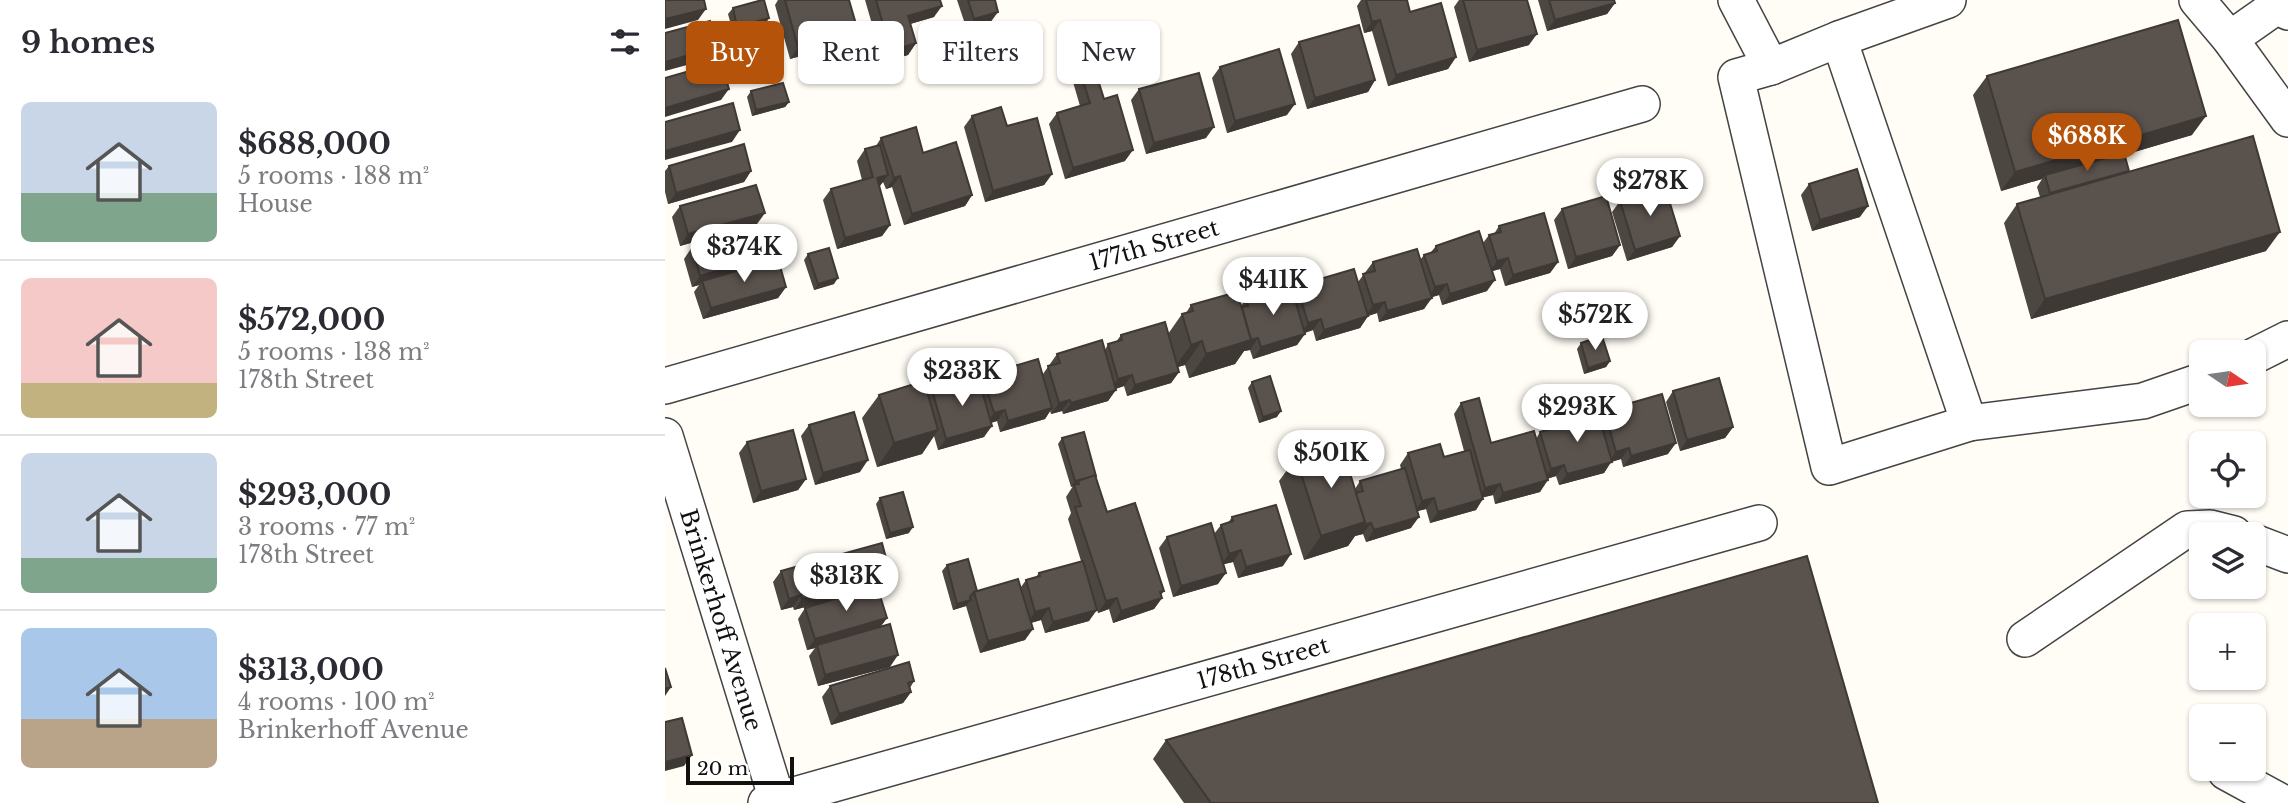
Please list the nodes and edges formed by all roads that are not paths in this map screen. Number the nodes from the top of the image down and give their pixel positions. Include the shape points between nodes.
1 (1736, 0) edge
2 (1948, 0) edge
3 (2197, 0) edge
4 (2288, 12) edge
5 (1839, 39) junction
6 (2230, 39) junction
7 (1771, 67) junction
8 (1642, 104) dead end
9 (2288, 120) edge
10 (2288, 339) edge
11 (2266, 350) edge
12 (2189, 385) edge
13 (665, 386) edge
14 (1969, 423) junction
15 (665, 436) edge
16 (1759, 523) dead end
17 (2189, 529) edge
18 (2266, 547) edge
19 (2288, 555) edge
20 (2025, 639) dead end
21 (2243, 781) edge
22 (774, 802) edge
23 (2283, 803) edge

1 - 7 street
2 - 5 street
3 - 6 street
4 - 6 street via 2277,6
5 - 7 street
5 - 14 street
6 - 9 street
7 - 14 street via 1737,77 1829,467
8 - 13 street, 177th Street
10 - 11 street
12 - 14 street via 2143,401
15 - 22 street, Brinkerhoff Avenue
16 - 22 street, 178th Street
17 - 20 street
18 - 19 street
21 - 23 street

